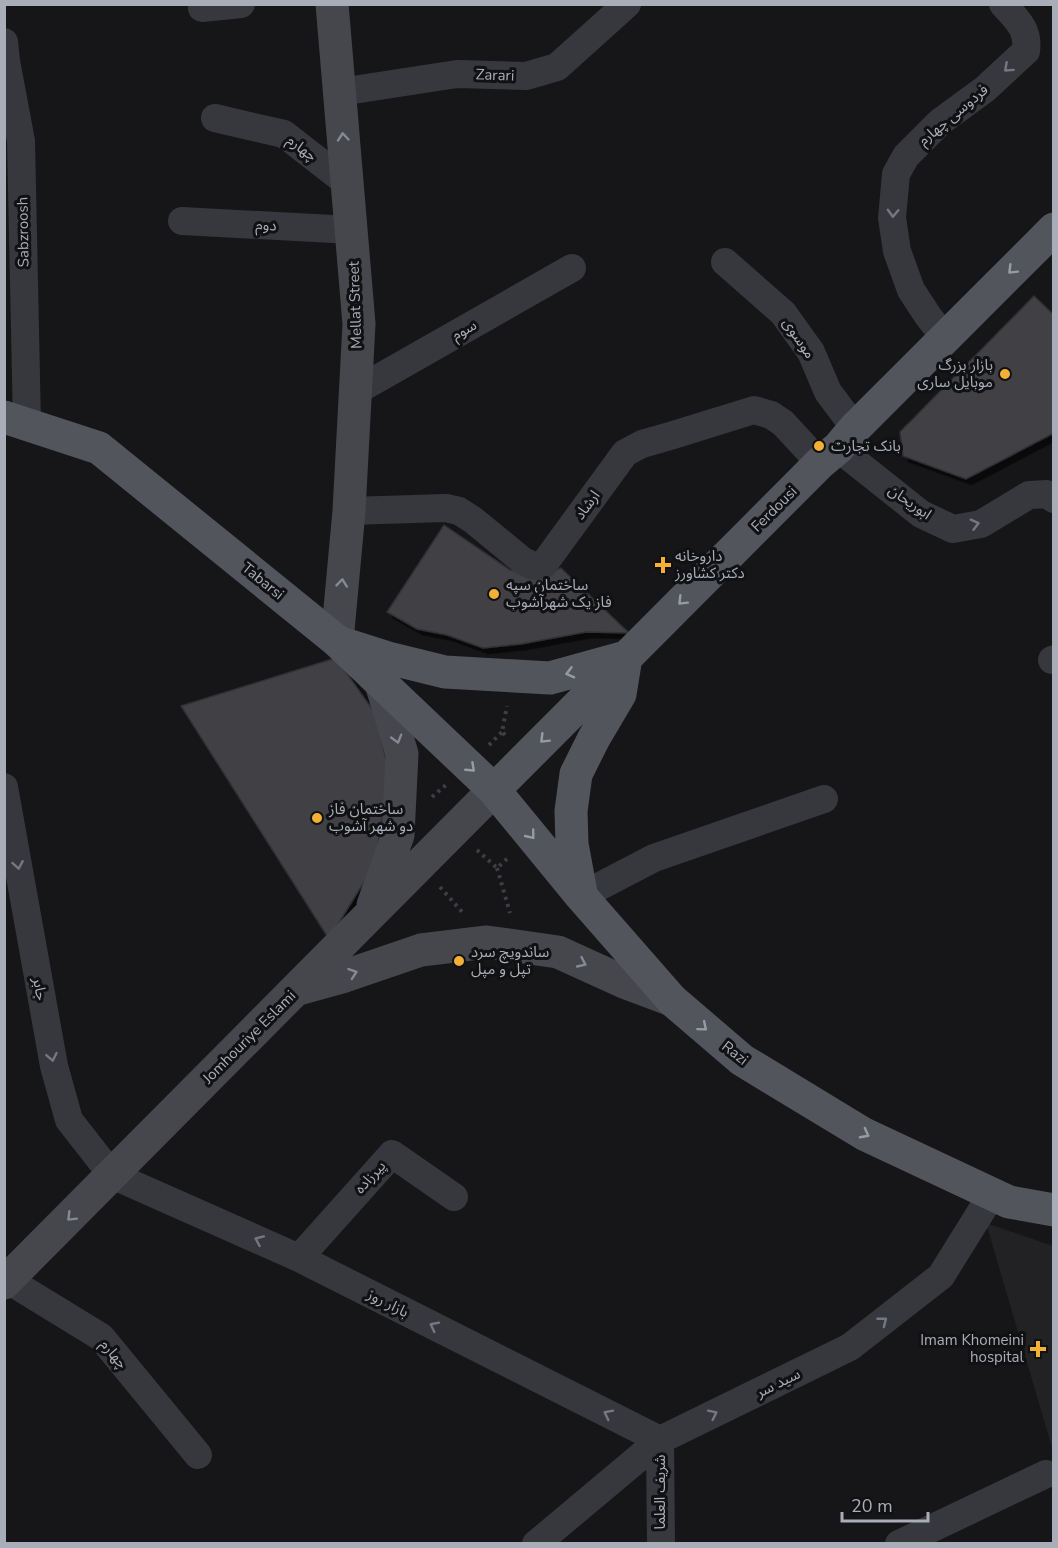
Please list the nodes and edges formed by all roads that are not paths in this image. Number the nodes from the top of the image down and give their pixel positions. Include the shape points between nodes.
1 (241, 4) edge
2 (332, 4) edge
3 (627, 4) edge
4 (1003, 4) edge
5 (202, 8) dead end
6 (4, 42) edge
7 (340, 92) junction
8 (215, 118) dead end
9 (347, 183) junction
10 (182, 221) dead end
11 (1053, 229) edge
12 (351, 230) junction
13 (725, 262) dead end
14 (572, 268) dead end
15 (945, 338) junction
16 (356, 391) junction
17 (16, 420) edge
18 (838, 446) junction
19 (1053, 499) edge
20 (349, 511) junction
21 (337, 641) junction
22 (626, 657) junction
23 (381, 683) junction
24 (4, 787) edge
25 (494, 790) junction
26 (824, 799) dead end
27 (581, 896) junction
28 (370, 915) junction
29 (297, 989) junction
30 (672, 1000) junction
31 (112, 1175) junction
32 (992, 1194) junction
33 (454, 1197) dead end
34 (1053, 1210) edge
35 (299, 1258) junction
36 (6, 1280) edge
37 (660, 1440) junction
38 (198, 1455) dead end
39 (1046, 1474) dead end
40 (536, 1544) edge
41 (661, 1544) edge
42 (899, 1544) edge

1 - 5 street
2 - 7 main road, Mellat Street
3 - 7 street, Zarari via 557,67 526,76 457,74
4 -> 15 street, فردوسی چهارم via 1022,26 1026,51 985,89 940,122 906,156 896,174 892,218 897,251 911,290
6 - 17 street, Sabzroosh via 21,141
9 -> 7 main road, Mellat Street
8 - 9 street, چهارم via 284,134
9 - 12 main road, Mellat Street
10 - 12 street, دوم
11 -> 15 main road, Ferdousi
12 - 16 main road, Mellat Street via 359,324
13 - 18 street, موسوی via 783,313 811,352 828,392
14 - 16 street, سوم
15 - 18 main road, Ferdousi
16 - 20 main road, Mellat Street
17 - 21 main road, Tabarsi via 99,448
18 -> 19 street, ابوریحان via 921,514 953,529 981,524 1029,495 1047,494
18 - 20 street, ارشاد via 754,410 642,444 625,453 544,564 534,566 459,511
18 -> 22 main road, Ferdousi
21 -> 20 main road, Mellat Street
22 -> 21 main road via 550,678 446,672
21 - 23 main road, Tabarsi
22 -> 25 main road, Ferdousi
22 - 27 main road via 620,694 576,774 572,844
23 -> 25 main road, Tabarsi
23 -> 28 main road via 402,754 398,835
24 -> 31 street, جابر via 62,1096 69,1120
25 -> 27 main road, Razi
25 - 28 main road, Jomhouriye Eslami
26 - 27 street via 654,858
27 - 30 main road, Razi
28 - 29 main road, Jomhouriye Eslami
29 -> 30 main road via 421,950 487,942 558,952
29 - 31 main road, Jomhouriye Eslami
30 -> 32 main road, Razi via 742,1060 843,1122
35 -> 31 street, بازار روز
31 -> 36 main road, Jomhouriye Eslami
32 - 34 main road, Razi via 1009,1202
37 -> 32 street, سید سر via 850,1347 941,1276
33 - 35 street, پیرزاده via 392,1154
37 -> 35 street, بازار روز
36 - 38 street, چهارم via 101,1337
37 - 40 street, سید سر
37 - 41 street, شریف العلما
39 - 42 street

